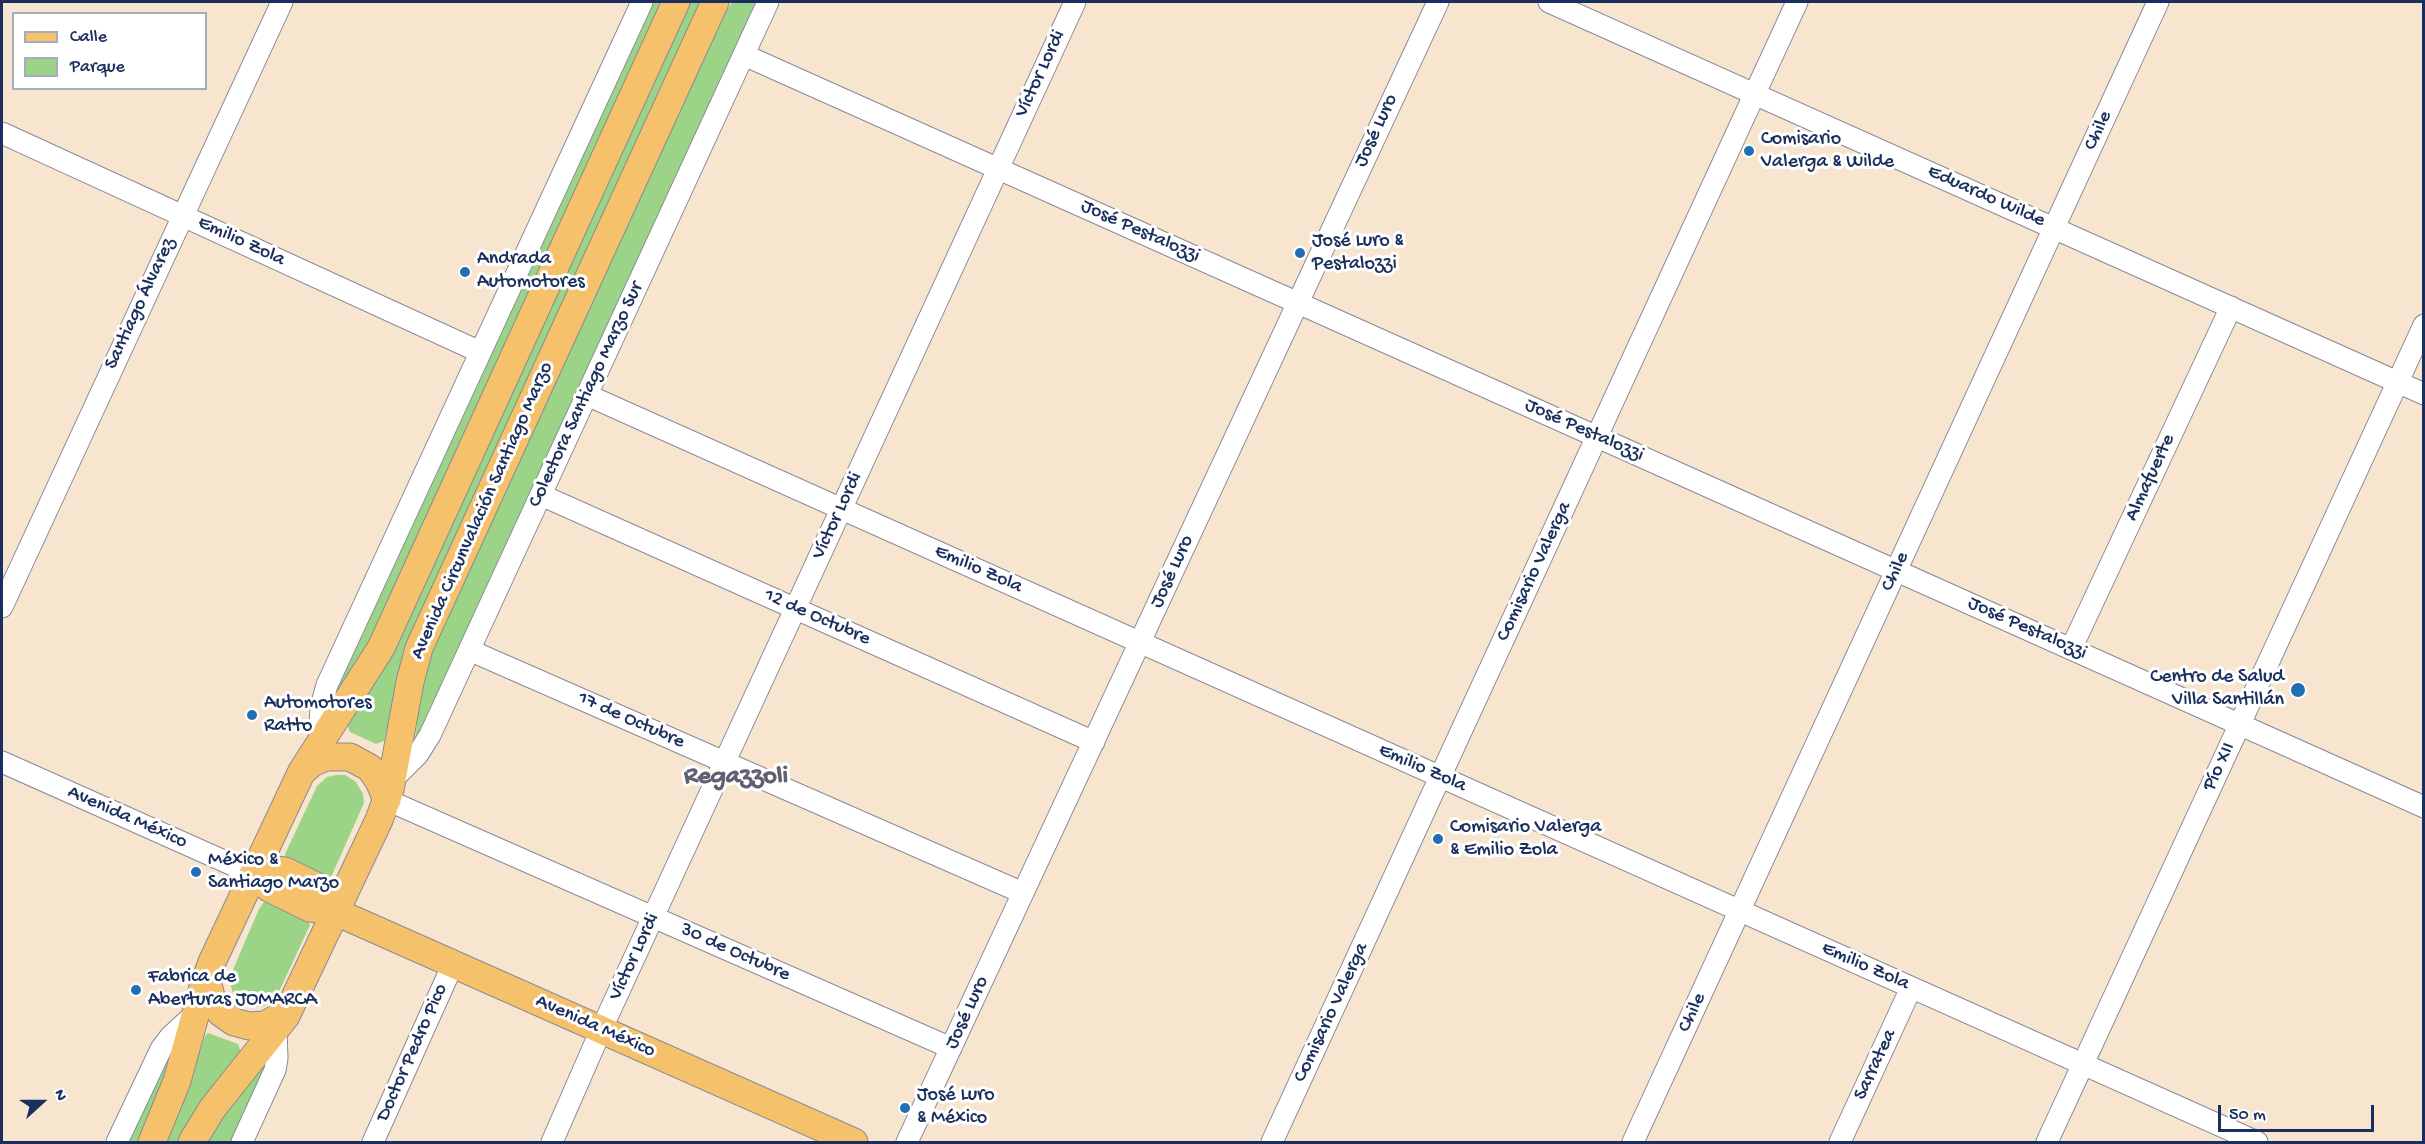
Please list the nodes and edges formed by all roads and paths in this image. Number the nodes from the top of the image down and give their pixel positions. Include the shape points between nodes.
1 (282, 2) edge
2 (640, 2) edge
3 (676, 2) edge
4 (715, 2) edge
5 (722, 2) edge
6 (768, 2) edge
7 (1075, 2) edge
8 (1438, 2) edge
9 (1549, 2) edge
10 (1797, 2) edge
11 (2158, 2) edge
12 (696, 43) junction
13 (744, 55) junction
14 (1755, 94) junction
15 (2, 133) edge
16 (998, 169) junction
17 (182, 216) junction
18 (2054, 228) junction
19 (1298, 303) junction
20 (2231, 307) junction
21 (2424, 325) edge
22 (480, 352) junction
23 (2397, 382) junction
24 (2424, 394) edge
25 (587, 395) junction
26 (1597, 437) junction
27 (541, 495) junction
28 (841, 509) junction
29 (1896, 571) junction
30 (2, 607) edge
31 (795, 609) junction
32 (1140, 642) junction
33 (2072, 649) junction
34 (469, 650) junction
35 (2240, 724) junction
36 (1094, 742) junction
37 (320, 745) junction
38 (2, 762) edge
39 (725, 762) junction
40 (1441, 777) junction
41 (297, 781) junction
42 (389, 790) junction
43 (2421, 800) edge
44 (253, 874) junction
45 (1023, 893) junction
46 (1740, 911) junction
47 (336, 912) junction
48 (653, 917) junction
49 (212, 962) junction
50 (453, 964) junction
51 (1911, 988) junction
52 (294, 1000) junction
53 (196, 1013) junction
54 (276, 1030) junction
55 (601, 1030) junction
56 (951, 1048) junction
57 (2083, 1064) junction
58 (117, 1143) edge
59 (152, 1143) edge
60 (192, 1143) edge
61 (242, 1143) edge
62 (373, 1143) edge
63 (552, 1143) edge
64 (854, 1143) edge
65 (907, 1143) edge
66 (1272, 1143) edge
67 (1633, 1143) edge
68 (1840, 1143) edge
69 (2047, 1143) edge
70 (2257, 1143) edge

1 - 17 street, Santiago Álvarez
2 - 22 street
3 - 37 main road, Avenida Circunvalación Santiago Marzo via 381,648
4 - 12 main road, Avenida Circunvalación Santiago Marzo
5 - 12 main road
6 - 13 street, Colectora Santiago Marzo Sur
7 - 16 street, Víctor Lordi
8 - 19 street, José Luro
9 - 14 street, Eduardo Wilde
10 - 14 street, Comisario Valerga
11 - 18 street, Chile
12 - 42 main road, Avenida Circunvalación Santiago Marzo via 419,648
13 - 16 street, José Pestalozzi
13 - 25 street, Colectora Santiago Marzo Sur
14 - 18 street, Eduardo Wilde
14 - 26 street, Comisario Valerga
15 - 17 street, Emilio Zola
16 - 19 street, José Pestalozzi
16 - 28 street, Víctor Lordi
17 - 22 street, Emilio Zola
17 - 30 street, Santiago Álvarez
18 - 20 street, Eduardo Wilde
18 - 29 street, Chile
19 - 26 street, José Pestalozzi
19 - 32 street, José Luro
20 - 23 street, Eduardo Wilde
20 - 33 street, Almafuerte
21 - 23 street, Pío XII
22 - 37 street via 327,685 321,708
23 - 24 street, Eduardo Wilde
23 - 35 street, Pío XII
25 - 27 street, Colectora Santiago Marzo Sur
25 - 28 street, Emilio Zola
26 - 29 street, José Pestalozzi
26 - 40 street, Comisario Valerga
27 - 31 street, 12 de Octubre
27 - 34 street, Colectora Santiago Marzo Sur
28 - 31 street, Víctor Lordi
28 - 32 street, Emilio Zola
29 - 33 street, José Pestalozzi
29 - 46 street, Chile
31 - 36 street, 12 de Octubre
31 - 39 street, Víctor Lordi
32 - 36 street, José Luro
32 - 40 street, Emilio Zola
33 - 35 street, José Pestalozzi
34 - 39 street, 17 de Octubre
34 - 42 street, Colectora Santiago Marzo Sur via 426,742
35 - 43 street, José Pestalozzi
35 - 57 street, Pío XII
36 - 45 street, José Luro
37 - 41 main road, Avenida Circunvalación Santiago Marzo
38 - 44 street, Avenida México
39 - 45 street, 17 de Octubre
39 - 48 street, Víctor Lordi
40 - 46 street, Emilio Zola
40 - 66 street, Comisario Valerga
41 - 42 main road via 306,768 334,755 350,757 370,768
41 - 44 main road, Avenida Circunvalación Santiago Marzo
42 - 47 main road, Avenida Circunvalación Santiago Marzo
42 - 48 street, 30 de Octubre
44 - 47 main road via 285,871 322,889
44 - 49 main road, Avenida Circunvalación Santiago Marzo
45 - 56 street, José Luro
46 - 51 street, Emilio Zola
46 - 67 street, Chile
47 - 50 main road, Avenida México
47 - 52 main road, Avenida Circunvalación Santiago Marzo
48 - 55 street, Víctor Lordi
48 - 56 street, 30 de Octubre
49 - 52 main road via 209,993 216,1007 234,1022 257,1027 273,1023
49 - 53 main road, Avenida Circunvalación Santiago Marzo
50 - 55 main road, Avenida México
50 - 62 street, Doctor Pedro Pico
51 - 57 street, Emilio Zola
51 - 68 street, Sarratea
52 - 54 main road, Avenida Circunvalación Santiago Marzo
53 - 58 street via 161,1049
53 - 59 main road, Avenida Circunvalación Santiago Marzo via 177,1081
54 - 60 main road, Avenida Circunvalación Santiago Marzo via 212,1109
54 - 61 street via 275,1070
55 - 63 street, Víctor Lordi
55 - 64 main road, Avenida México
56 - 65 street, José Luro
57 - 69 street, Pío XII
57 - 70 street, Emilio Zola

